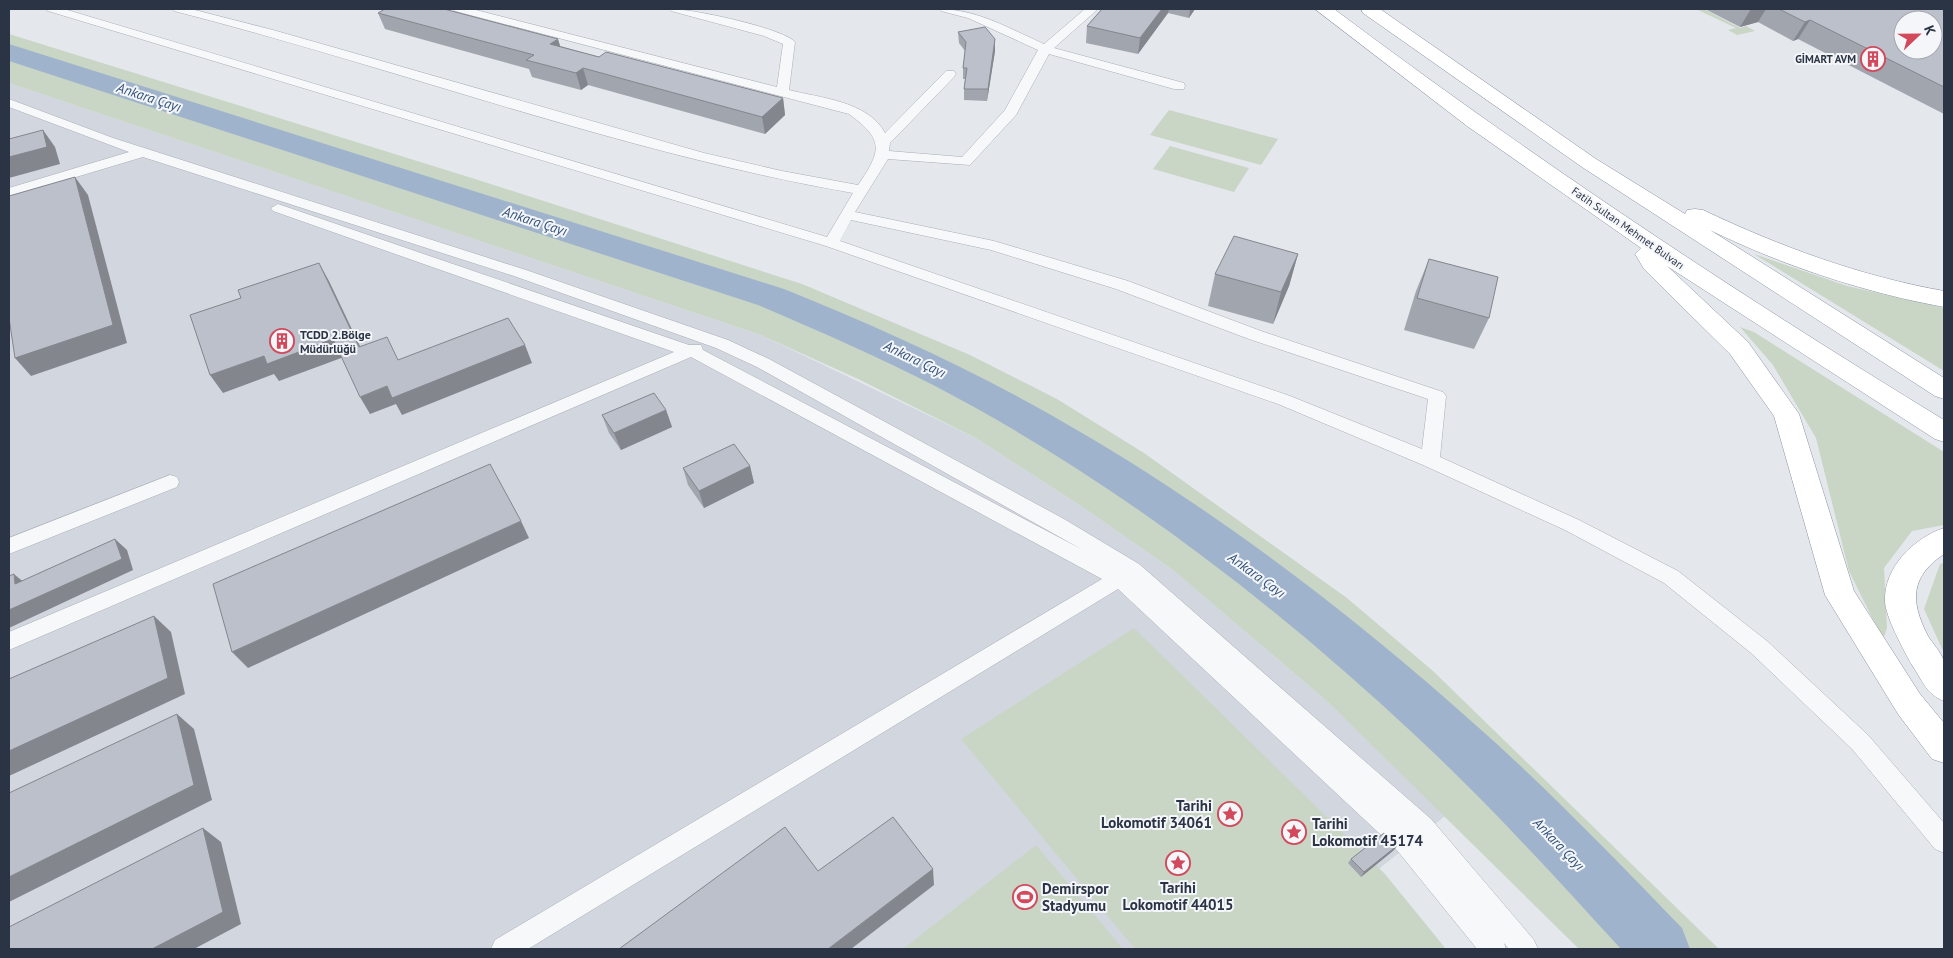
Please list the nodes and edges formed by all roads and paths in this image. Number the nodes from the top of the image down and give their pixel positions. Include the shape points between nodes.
1 (52, 9) edge
2 (178, 9) edge
3 (459, 9) edge
4 (675, 9) edge
5 (945, 9) edge
6 (1092, 9) edge
7 (1323, 9) edge
8 (1369, 9) edge
9 (1045, 49) junction
10 (950, 74) dead end
11 (1179, 86) dead end
12 (782, 94) junction
13 (9, 103) edge
14 (882, 148) junction
15 (139, 154) junction
16 (1589, 163) junction
17 (863, 190) junction
18 (9, 193) edge
19 (846, 215) junction
20 (1628, 228) junction
21 (831, 243) junction
22 (1944, 299) edge
23 (714, 341) junction
24 (690, 351) junction
25 (1944, 390) edge
26 (1944, 432) edge
27 (1430, 460) junction
28 (170, 482) dead end
29 (1944, 539) edge
30 (9, 546) edge
31 (1126, 574) junction
32 (9, 642) edge
33 (1944, 688) edge
34 (1944, 748) edge
35 (1944, 842) edge
36 (504, 949) edge
37 (1493, 949) edge
38 (1525, 949) edge

1 - 21 street
2 - 17 street via 254,28 634,139 794,179
3 - 12 street
4 - 12 street via 768,33 789,42
5 - 9 street via 972,16
6 - 9 street
7 - 20 highway, Fatih Sultan Mehmet Bulvarı via 1411,77
8 - 16 highway
9 - 11 street
9 - 14 street via 1011,112 965,162
10 - 14 street
12 - 14 street via 854,111 875,127
13 - 15 street
14 - 17 street via 880,163
15 - 18 street
15 - 23 street via 520,273
15 - 24 street
16 - 22 highway via 1700,218 1811,264 1920,296
16 - 25 highway
17 - 19 street
19 - 21 street
19 - 27 street via 994,246 1122,284 1255,335 1437,396
20 - 26 highway, Fatih Sultan Mehmet Bulvarı
20 - 34 highway via 1652,264 1739,348 1786,414 1840,594 1910,704
21 - 27 street via 1284,400
23 - 24 street
23 - 31 street via 763,363 1057,524
24 - 31 street
24 - 32 street
27 - 35 street via 1572,525 1671,576 1759,647 1860,742
28 - 30 street
29 - 33 highway via 1918,556 1903,580 1900,602 1915,642
31 - 36 street
31 - 37 street via 1405,841
31 - 38 street via 1422,827

